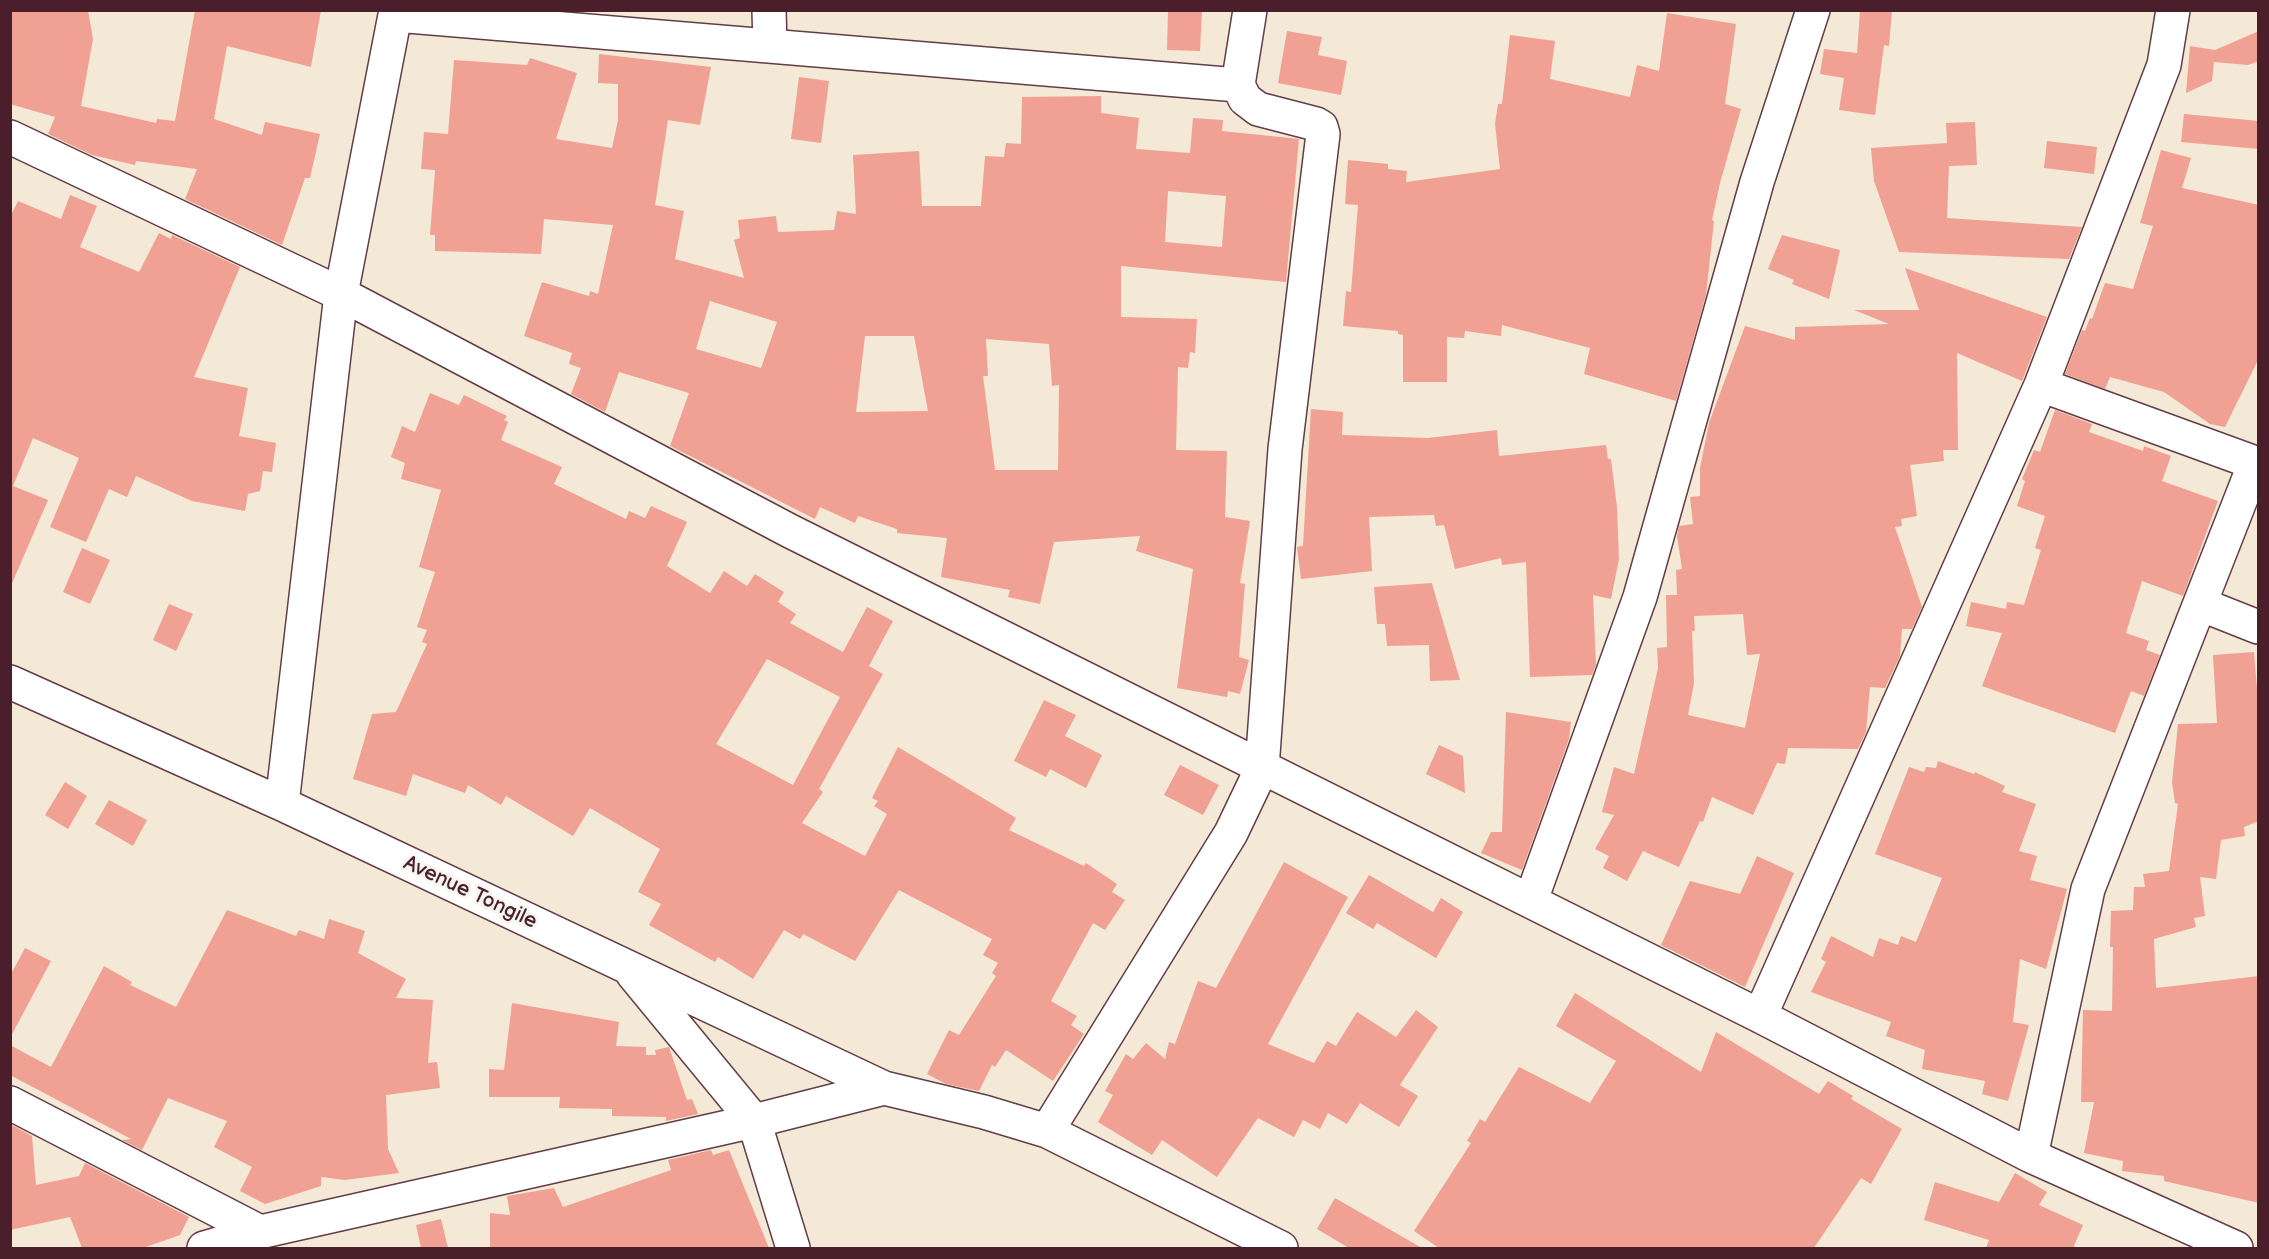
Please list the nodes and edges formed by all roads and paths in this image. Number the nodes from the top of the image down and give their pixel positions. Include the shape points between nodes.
1 (769, 10) edge
2 (1251, 10) edge
3 (1813, 10) edge
4 (2173, 10) edge
5 (396, 13) edge
6 (770, 46) junction
7 (1238, 85) junction
8 (10, 137) edge
9 (341, 294) junction
10 (2041, 385) junction
11 (2257, 463) edge
12 (2200, 604) junction
13 (2259, 627) edge
14 (10, 682) edge
15 (1262, 768) junction
16 (282, 804) junction
17 (1531, 900) junction
18 (628, 968) junction
19 (1760, 1016) junction
20 (885, 1088) junction
21 (10, 1102) edge
22 (754, 1121) junction
23 (1047, 1131) junction
24 (2031, 1156) junction
25 (260, 1232) junction
26 (204, 1248) edge
27 (793, 1248) edge
28 (1281, 1248) edge
29 (2236, 1248) edge

1 - 6 street
2 - 7 street
3 - 17 street via 1757,182 1640,597
4 - 10 street via 2164,65
5 - 6 street
5 - 9 street
6 - 7 street
7 - 15 street via 1245,99 1258,109 1316,124 1322,127 1323,134 1285,448
8 - 9 street
9 - 15 street via 790,531
9 - 16 street
10 - 11 street
10 - 19 street
11 - 12 street
12 - 13 street
12 - 24 street via 2088,889
14 - 16 street, Avenue Tongile
15 - 17 street
15 - 23 street via 1231,833
16 - 18 street, Avenue Tongile
17 - 19 street
18 - 20 street
18 - 22 street, Avenue Tongile
19 - 24 street
20 - 22 street
20 - 23 street
21 - 25 street
22 - 25 street
22 - 27 street, Avenue Tongile
23 - 28 street
24 - 29 street
25 - 26 street

